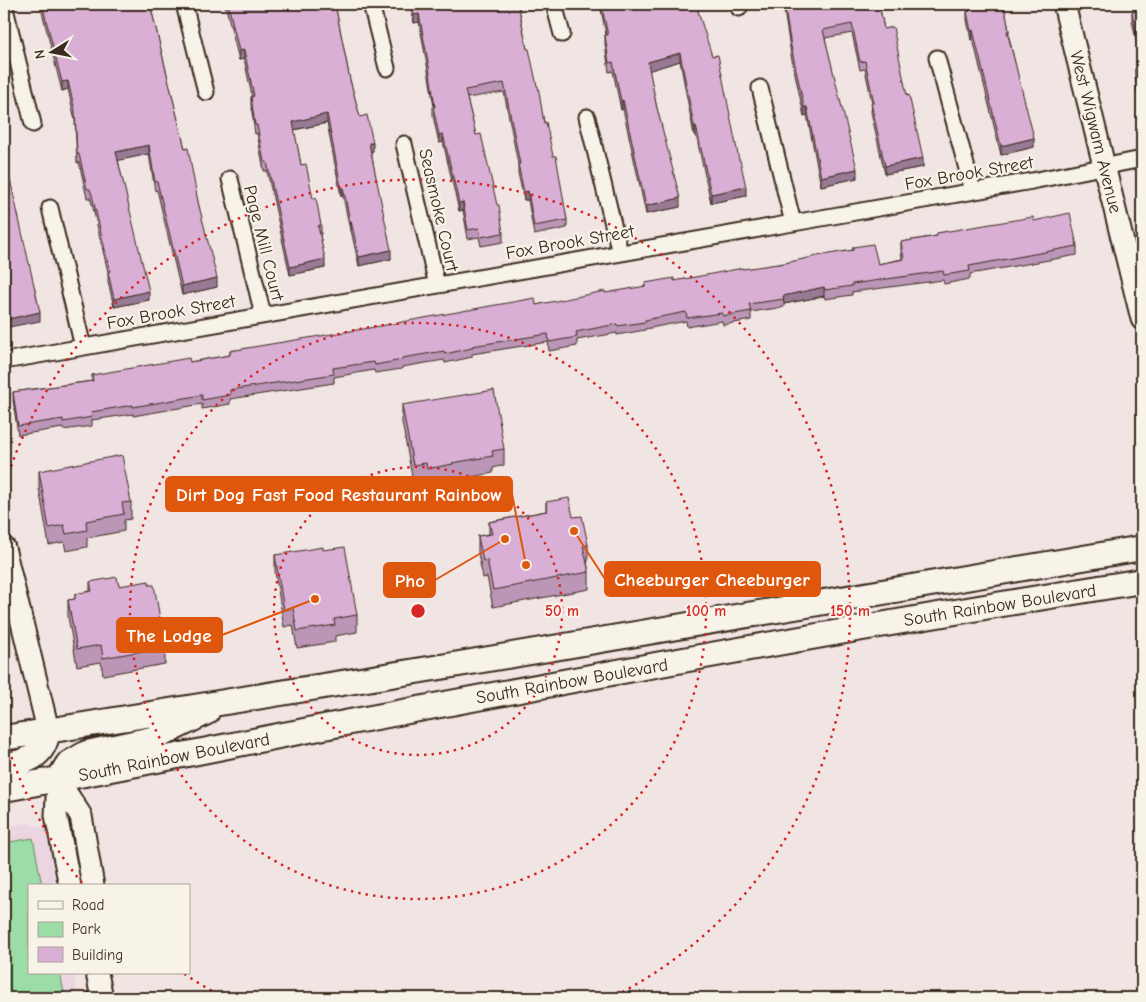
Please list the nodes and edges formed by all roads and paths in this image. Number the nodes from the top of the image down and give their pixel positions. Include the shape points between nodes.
1 (4, 4) edge
2 (184, 4) edge
3 (371, 4) edge
4 (554, 4) edge
5 (1064, 4) edge
6 (562, 34) dead end
7 (937, 58) dead end
8 (387, 68) dead end
9 (760, 88) dead end
10 (206, 92) dead end
11 (587, 117) dead end
12 (33, 124) dead end
13 (404, 144) dead end
14 (1142, 159) edge
15 (1104, 166) junction
16 (230, 179) dead end
17 (973, 191) junction
18 (50, 208) dead end
19 (793, 223) junction
20 (620, 253) junction
21 (437, 285) junction
22 (263, 315) junction
23 (1142, 319) edge
24 (83, 347) junction
25 (4, 360) edge
26 (4, 548) edge
27 (1142, 548) edge
28 (1142, 581) edge
29 (802, 606) junction
30 (610, 639) junction
31 (653, 666) junction
32 (229, 701) junction
33 (436, 706) junction
34 (48, 730) junction
35 (4, 738) edge
36 (4, 766) edge
37 (58, 780) junction
38 (4, 789) edge
39 (70, 884) edge
40 (93, 884) edge
41 (97, 974) edge
42 (102, 998) edge

1 - 12 street
2 - 10 street
3 - 8 street
4 - 6 street
5 - 15 street, West Wigwam Avenue
7 - 17 street
9 - 19 street
11 - 20 street
13 - 21 street, Seasmoke Court
14 - 15 street, Fox Brook Street
15 - 17 street, Fox Brook Street
15 - 23 street, West Wigwam Avenue
16 - 22 street, Page Mill Court
17 - 19 street, Fox Brook Street
18 - 24 street
19 - 20 street, Fox Brook Street
20 - 21 street, Fox Brook Street
21 - 22 street, Fox Brook Street
22 - 24 street, Fox Brook Street
24 - 25 street, Fox Brook Street
26 - 34 street
27 - 29 main road, South Rainbow Boulevard
28 - 31 main road, South Rainbow Boulevard
29 - 30 main road, South Rainbow Boulevard
29 - 31 main road via 734,638 666,650
30 - 32 main road, South Rainbow Boulevard
30 - 33 main road via 590,660 576,666 528,676
31 - 33 main road, South Rainbow Boulevard
32 - 34 main road, South Rainbow Boulevard
32 - 37 main road via 152,739 98,750 75,759
33 - 37 main road, South Rainbow Boulevard
34 - 35 main road, South Rainbow Boulevard
34 - 36 main road via 46,743 40,752
37 - 38 main road, South Rainbow Boulevard
37 - 39 street via 56,815
37 - 40 street via 81,816
41 - 42 street

